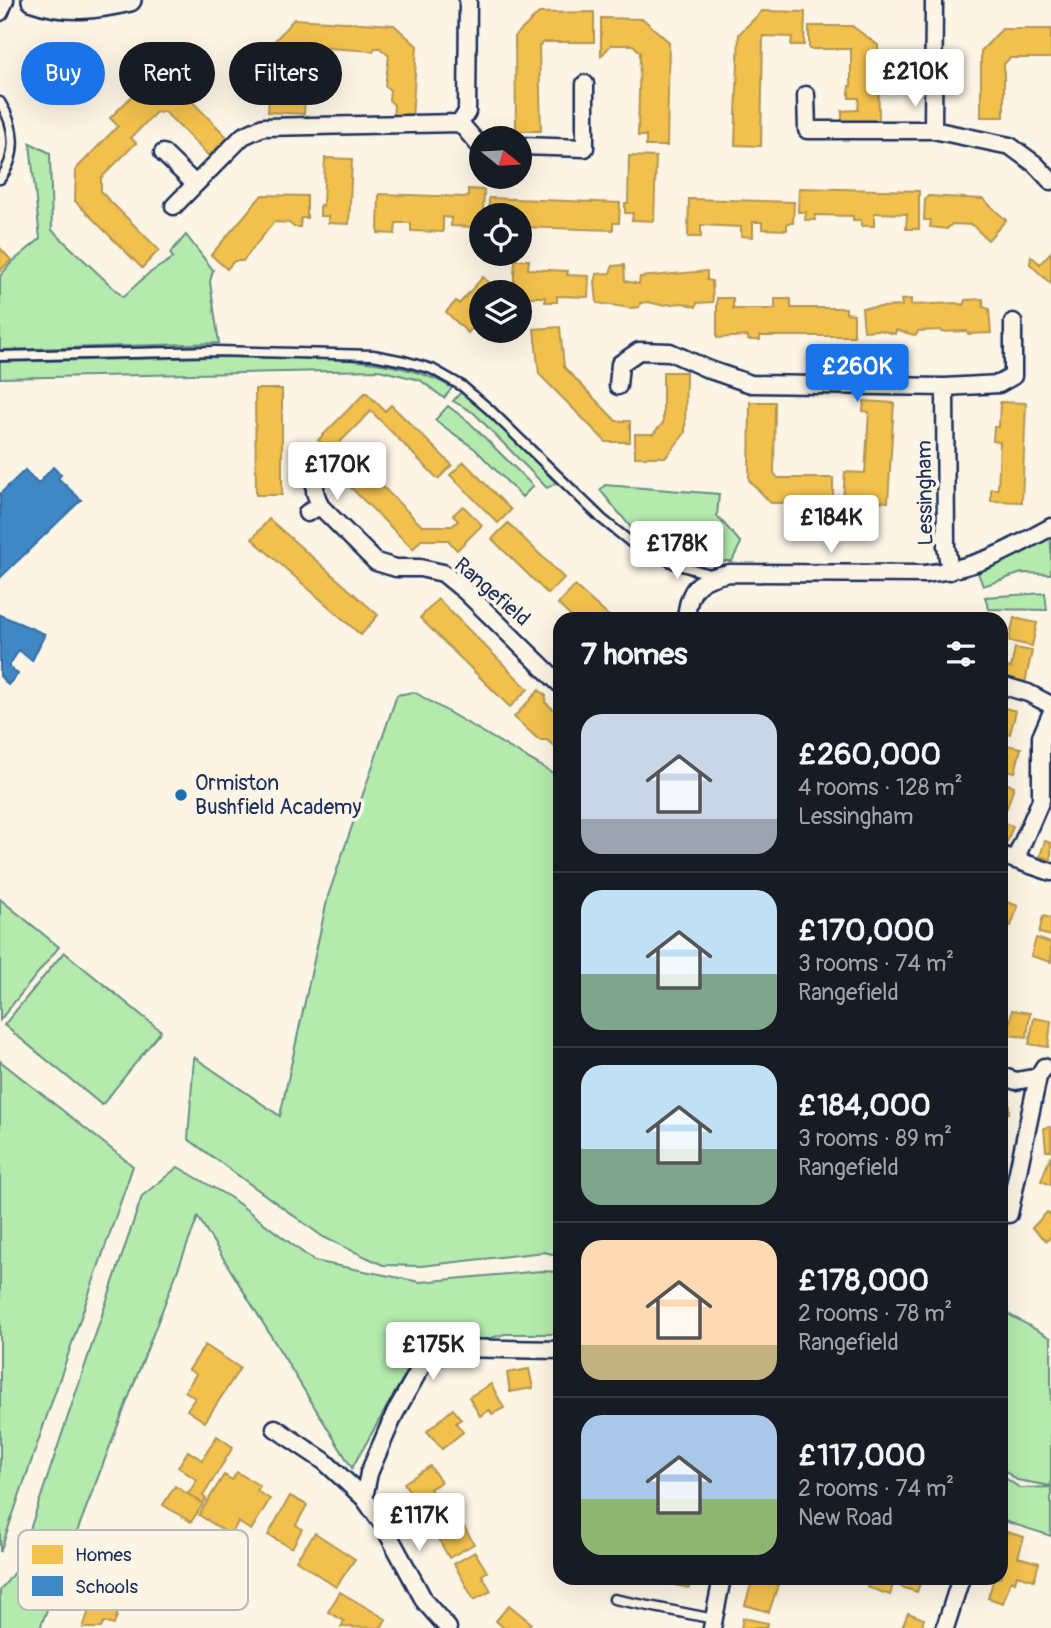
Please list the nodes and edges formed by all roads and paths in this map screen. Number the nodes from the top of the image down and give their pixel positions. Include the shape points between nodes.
1 (5, 0) edge
2 (33, 0) edge
3 (130, 0) edge
4 (468, 0) edge
5 (934, 0) edge
6 (0, 12) edge
7 (585, 84) dead end
8 (806, 95) dead end
9 (0, 102) edge
10 (460, 123) junction
11 (933, 130) junction
12 (469, 134) edge
13 (532, 146) edge
14 (163, 153) dead end
15 (0, 179) edge
16 (1051, 181) edge
17 (195, 184) junction
18 (174, 206) dead end
19 (1013, 322) dead end
20 (0, 356) edge
21 (618, 386) dead end
22 (944, 387) junction
23 (315, 464) dead end
24 (1051, 527) edge
25 (950, 571) junction
26 (716, 575) junction
27 (687, 612) edge
28 (553, 677) edge
29 (1008, 687) edge
30 (1051, 705) edge
31 (1051, 714) edge
32 (1008, 857) edge
33 (1051, 872) edge
34 (1008, 1078) edge
35 (1009, 1214) dead end
36 (553, 1350) edge
37 (275, 1428) dead end
38 (364, 1498) junction
39 (721, 1585) edge
40 (959, 1585) edge
41 (614, 1599) dead end
42 (713, 1623) edge
43 (448, 1628) edge
44 (945, 1628) edge

1 - 6 street
2 - 3 street via 77,9
4 - 10 street via 467,112
5 - 11 street
7 - 13 street via 585,148
8 - 11 street via 807,130
9 - 15 lane via 14,140 9,167
10 - 12 street
10 - 17 street via 263,127 243,136
11 - 16 street via 1010,146
14 - 17 street
17 - 18 street
19 - 22 street via 1013,376 999,384
20 - 26 lane via 216,351 373,355 414,363 461,386 489,409 633,544 675,564
21 - 22 street via 620,364 639,351 670,352 751,384
22 - 25 street, Lessingham
23 - 28 street, Rangefield via 313,510 376,562 443,573
24 - 25 street, Lessingham via 983,563
25 - 26 street
26 - 27 street via 690,594
29 - 30 street
31 - 32 street via 1041,737 1041,800
32 - 33 street
34 - 35 street via 1016,1081 1041,1072
36 - 38 street via 453,1348 422,1365 394,1413 369,1473
37 - 38 street via 324,1461
38 - 43 street via 425,1602
39 - 42 street
40 - 44 street
41 - 42 lane

